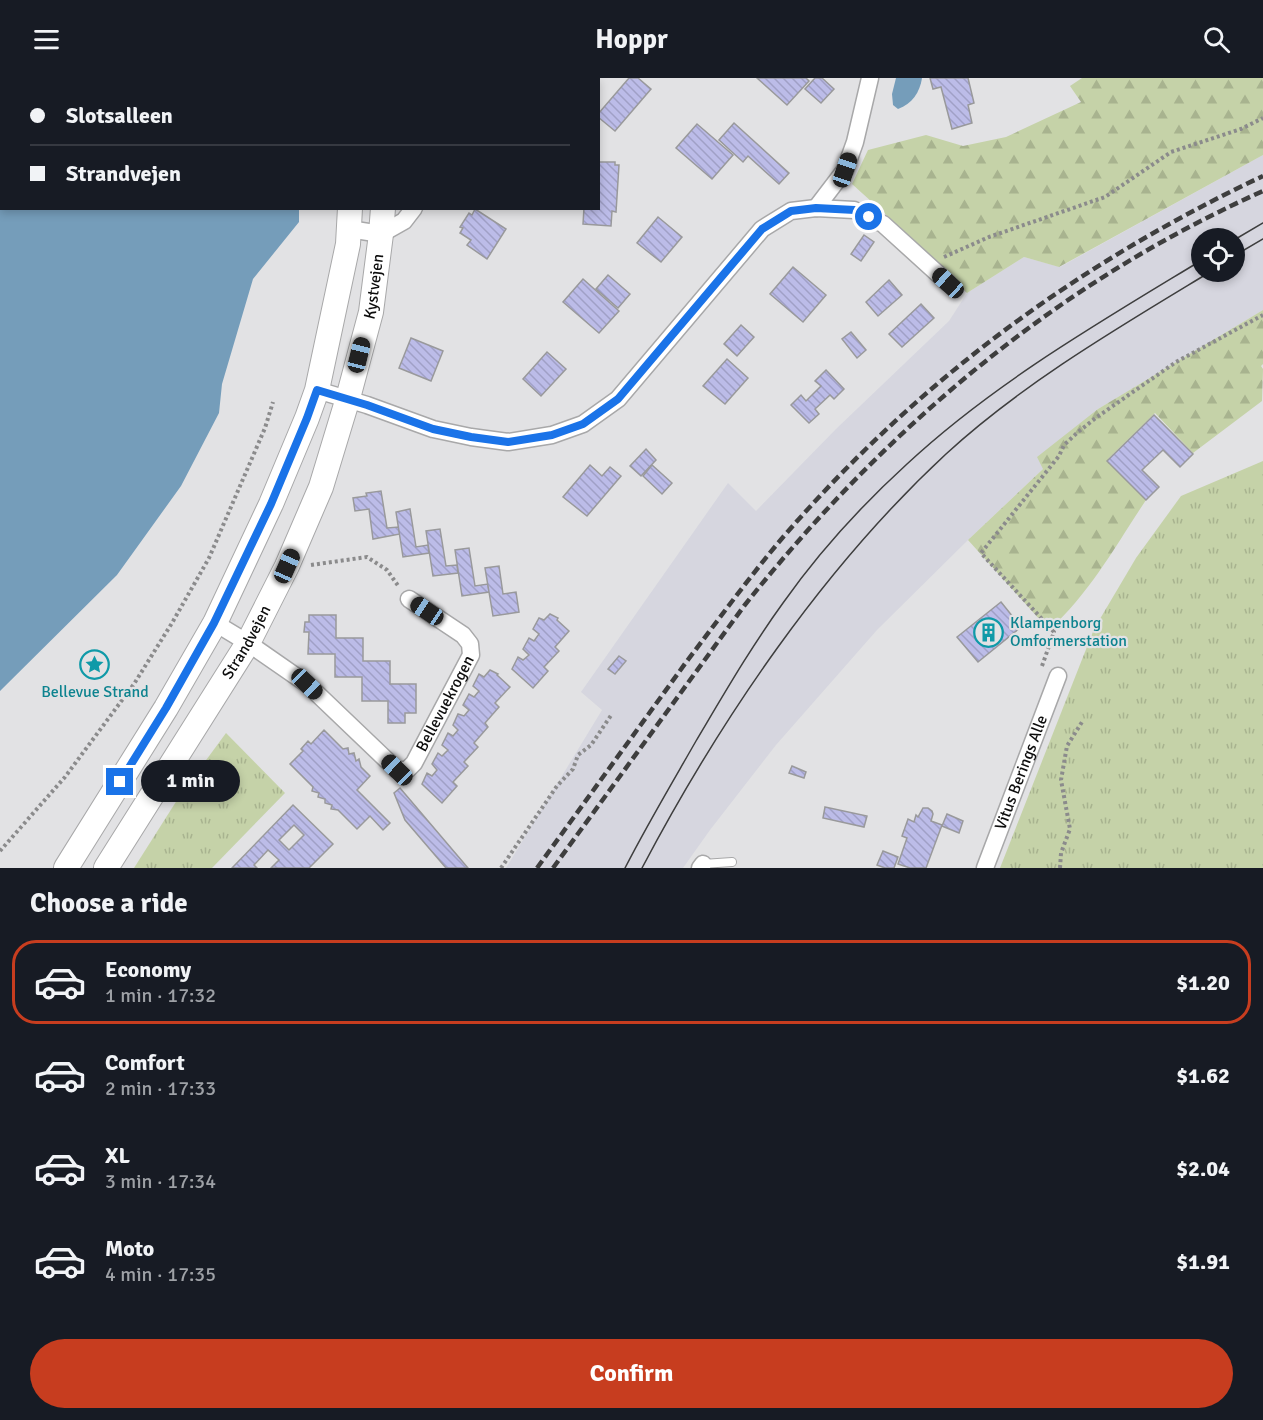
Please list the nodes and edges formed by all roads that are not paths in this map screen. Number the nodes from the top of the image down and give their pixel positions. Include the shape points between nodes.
1 (870, 78) edge
2 (816, 208) junction
3 (383, 210) edge
4 (412, 210) edge
5 (350, 219) edge
6 (381, 234) junction
7 (948, 283) dead end
8 (317, 390) junction
9 (348, 398) junction
10 (409, 599) road end
11 (214, 623) junction
12 (248, 643) junction
13 (1058, 676) dead end
14 (732, 862) dead end
15 (701, 866) edge
16 (66, 868) edge
17 (106, 868) edge
18 (985, 868) edge

1 - 2 street via 845,170
2 - 7 street via 855,210 883,225
2 - 9 street via 791,211 762,229 618,399 583,424 552,435 508,442 433,429
3 - 6 main road, Kystvejen
4 - 6 street via 404,221
5 - 6 street
5 - 8 main road, Kystvejen
6 - 9 main road, Kystvejen via 371,312
8 - 9 street
8 - 11 main road via 271,504
9 - 12 main road, Strandvejen via 321,487
10 - 12 street, Bellevuekrogen via 463,635 470,644 471,655 407,770 397,770 307,684
11 - 12 street, Bellevuekrogen
11 - 16 main road
12 - 17 main road, Strandvejen
13 - 18 street, Vitus Berings Alle
14 - 15 lane

